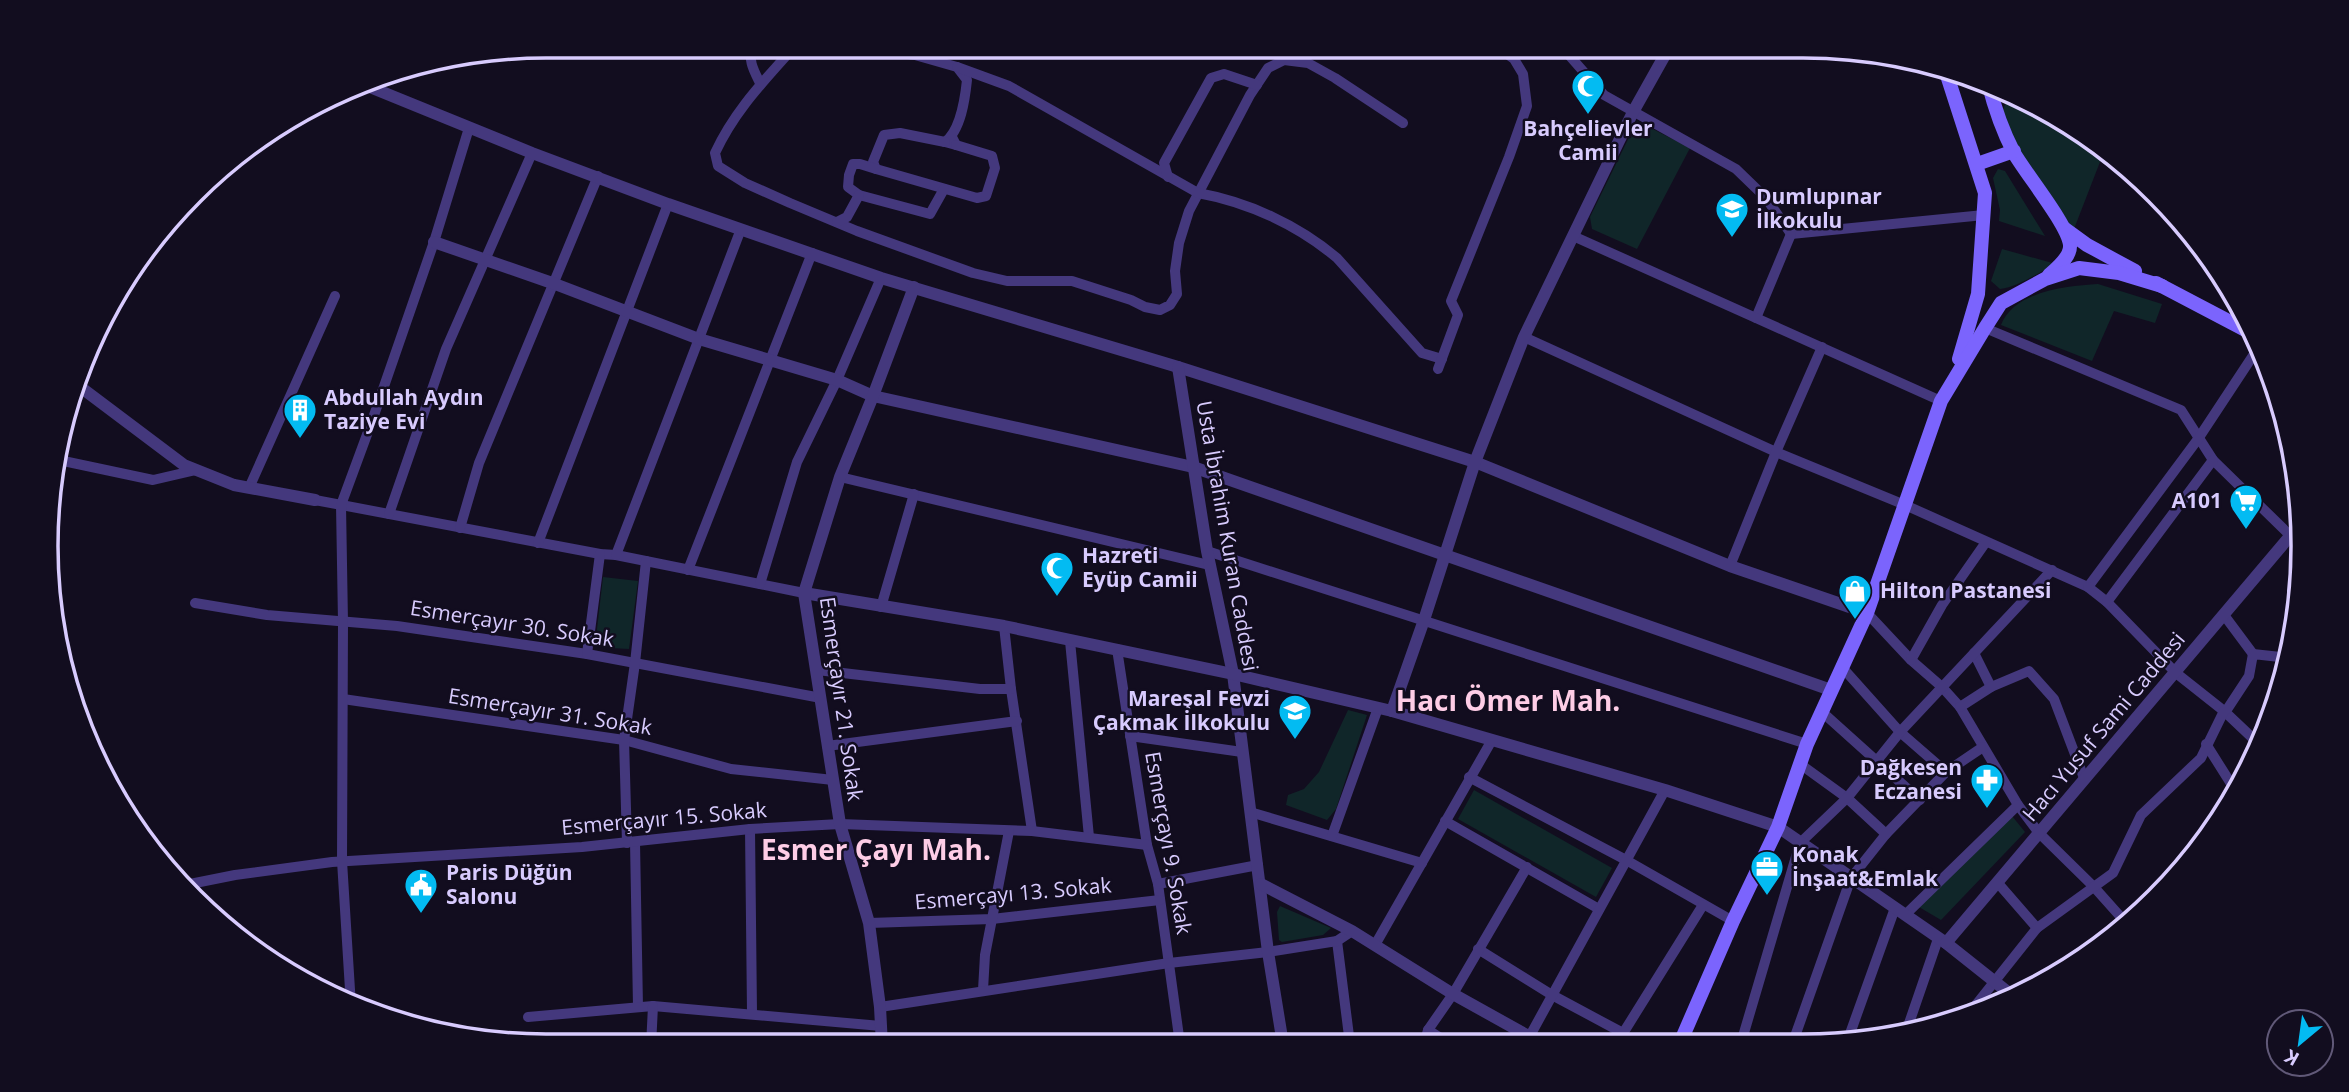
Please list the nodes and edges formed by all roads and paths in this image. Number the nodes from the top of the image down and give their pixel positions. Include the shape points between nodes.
1 (751, 58) edge
2 (784, 58) edge
3 (926, 58) edge
4 (1513, 58) edge
5 (1572, 58) edge
6 (1663, 58) edge
7 (971, 77) junction
8 (1949, 80) edge
9 (760, 83) junction
10 (1257, 85) junction
11 (375, 89) edge
12 (1992, 96) edge
13 (1633, 111) junction
14 (1403, 124) dead end
15 (469, 128) junction
16 (951, 141) junction
17 (2014, 151) junction
18 (532, 153) junction
19 (1164, 163) junction
20 (1977, 164) junction
21 (874, 166) junction
22 (1147, 166) junction
23 (598, 176) junction
24 (1168, 177) junction
25 (944, 189) junction
26 (1198, 193) junction
27 (858, 196) junction
28 (668, 204) junction
29 (1984, 215) junction
30 (842, 219) junction
31 (741, 229) junction
32 (2065, 229) junction
33 (1791, 234) junction
34 (1573, 236) junction
35 (434, 242) junction
36 (812, 253) junction
37 (484, 259) junction
38 (881, 278) junction
39 (2045, 279) junction
40 (555, 284) junction
41 (2162, 286) junction
42 (914, 288) junction
43 (1978, 294) junction
44 (335, 296) dead end
45 (2001, 303) junction
46 (628, 311) junction
47 (1756, 318) junction
48 (2239, 327) edge
49 (1984, 328) junction
50 (1524, 337) junction
51 (699, 339) junction
52 (1822, 347) junction
53 (2253, 356) edge
54 (770, 360) junction
55 (1178, 368) junction
56 (1954, 378) junction
57 (836, 380) junction
58 (84, 390) edge
59 (873, 396) junction
60 (1941, 401) junction
61 (2198, 439) junction
62 (1776, 452) junction
63 (2213, 460) junction
64 (65, 461) edge
65 (1475, 462) junction
66 (1193, 467) junction
67 (196, 470) junction
68 (840, 477) junction
69 (249, 488) junction
70 (914, 494) junction
71 (315, 500) joint
72 (341, 505) junction
73 (1905, 505) junction
74 (389, 514) junction
75 (460, 528) junction
76 (2290, 536) joint
77 (1986, 542) junction
78 (538, 543) junction
79 (1206, 551) junction
80 (600, 554) junction
81 (1446, 554) junction
82 (616, 555) junction
83 (646, 561) junction
84 (1209, 565) junction
85 (1730, 566) junction
86 (688, 570) junction
87 (2052, 570) junction
88 (761, 584) junction
89 (2088, 587) junction
90 (804, 593) junction
91 (2107, 602) junction
92 (195, 603) dead end
93 (881, 607) junction
94 (1867, 613) junction
95 (2224, 615) junction
96 (1424, 620) junction
97 (343, 622) junction
98 (1004, 626) junction
99 (1070, 641) junction
100 (1116, 649) junction
101 (1974, 653) junction
102 (587, 654) junction
103 (2253, 654) junction
104 (2278, 657) edge
105 (1911, 660) junction
106 (635, 663) junction
107 (1841, 666) junction
108 (817, 670) junction
109 (2176, 673) junction
110 (1233, 674) junction
111 (1942, 687) junction
112 (1991, 687) junction
113 (1011, 689) junction
114 (1831, 690) junction
115 (821, 698) junction
116 (343, 699) junction
117 (1960, 707) junction
118 (1378, 708) junction
119 (1392, 711) junction
120 (1821, 711) junction
121 (2224, 711) junction
122 (1017, 721) junction
123 (1900, 732) junction
124 (1130, 736) junction
125 (2252, 737) edge
126 (624, 740) junction
127 (1492, 740) junction
128 (1807, 744) junction
129 (2206, 744) junction
130 (827, 746) junction
131 (1983, 747) junction
132 (1242, 751) junction
133 (1877, 760) junction
134 (1800, 764) junction
135 (1946, 772) junction
136 (1469, 777) junction
137 (2084, 778) junction
138 (833, 780) junction
139 (2230, 782) edge
140 (1665, 790) junction
141 (1847, 798) junction
142 (1920, 800) junction
143 (2018, 805) junction
144 (1250, 812) junction
145 (1445, 821) junction
146 (839, 824) junction
147 (1779, 827) junction
148 (750, 830) junction
149 (1009, 831) junction
150 (1032, 831) junction
151 (2039, 833) junction
152 (1886, 834) junction
153 (1332, 836) junction
154 (1089, 837) junction
155 (631, 842) junction
156 (1800, 843) junction
157 (1147, 845) junction
158 (1626, 860) junction
159 (342, 861) junction
160 (1422, 863) junction
161 (1258, 866) junction
162 (1527, 867) junction
163 (1851, 878) junction
164 (1997, 882) junction
165 (193, 883) edge
166 (1158, 884) junction
167 (1261, 884) junction
168 (2094, 887) junction
169 (1160, 900) junction
170 (1703, 905) junction
171 (1599, 909) junction
172 (1900, 911) junction
173 (2120, 917) edge
174 (992, 919) junction
175 (1733, 921) junction
176 (870, 923) junction
177 (2037, 929) junction
178 (1352, 931) junction
179 (1336, 941) junction
180 (1942, 941) junction
181 (1376, 945) junction
182 (1478, 949) junction
183 (1268, 952) junction
184 (1169, 963) junction
185 (1994, 982) junction
186 (983, 990) junction
187 (2005, 990) edge
188 (350, 993) edge
189 (1453, 994) junction
190 (1552, 995) junction
191 (1979, 1001) edge
192 (653, 1006) junction
193 (638, 1007) junction
194 (880, 1007) junction
195 (752, 1013) junction
196 (528, 1017) dead end
197 (1910, 1022) edge
198 (881, 1026) junction
199 (1428, 1030) junction
200 (1851, 1031) edge
201 (652, 1034) edge
202 (881, 1034) edge
203 (1178, 1034) edge
204 (1281, 1034) edge
205 (1349, 1034) edge
206 (1427, 1034) edge
207 (1434, 1034) edge
208 (1521, 1034) edge
209 (1536, 1034) edge
210 (1614, 1034) edge
211 (1622, 1034) edge
212 (1684, 1034) edge
213 (1744, 1034) edge
214 (1796, 1034) edge

1 - 9 street
2 - 9 street
3 - 7 street via 957,67
4 - 26 street via 1523,74 1527,106 1451,301 1458,315 1440,364 1422,354 1321,245 1228,198
5 - 13 street via 1604,94
6 - 13 street
7 - 16 street
7 - 22 street via 1009,86
8 - 20 main road
9 - 30 street via 726,129 715,153 718,166 745,183
10 - 14 street via 1268,68 1284,60 1308,63
10 - 19 street via 1223,74 1211,78
10 - 26 street
11 - 15 street
12 - 17 main road
13 - 33 street via 1736,169 1766,198
13 - 34 street
15 - 18 street
15 - 35 street
16 - 21 street via 884,135
16 - 25 street via 992,156 995,168 986,196
17 - 20 main road
17 - 32 main road
18 - 23 street
18 - 37 street
19 - 22 street
19 - 24 street
20 - 29 main road via 1985,193
21 - 25 street
21 - 27 street via 853,164 848,187
22 - 24 street
23 - 28 street
23 - 40 street
24 - 26 street
25 - 27 street via 930,214
26 - 30 street via 1179,243 1177,293 1170,305 1160,310 1072,281 1007,281 973,272 857,230
27 - 30 street
28 - 31 street
28 - 46 street
29 - 33 street
29 - 43 main road
31 - 36 street
31 - 51 street
32 - 39 main road via 2071,247 2067,258
32 - 41 main road
33 - 47 street
34 - 47 street
34 - 50 street
35 - 37 street
35 - 72 street
36 - 38 street
36 - 54 street
37 - 40 street
37 - 74 street via 446,349
38 - 42 street
38 - 57 street
39 - 41 main road via 2079,268 2119,273
39 - 45 main road
40 - 46 street
40 - 75 street via 480,463
41 - 48 main road
42 - 55 street
42 - 59 street, Esmerçayır 21. Sokak
43 - 45 main road
43 - 56 main road
44 - 69 street
45 - 49 main road
46 - 51 street
46 - 78 street
47 - 52 street
49 - 56 main road
49 - 61 street via 2181,410
50 - 62 street
50 - 65 street
51 - 54 street
51 - 82 street
52 - 60 street
52 - 62 street
53 - 61 street
54 - 57 street
54 - 86 street
55 - 65 street
55 - 66 street, Usta İbrahim Kuran Caddesi
56 - 60 main road
57 - 59 street
57 - 88 street via 797,462
58 - 67 street
59 - 66 street
59 - 68 street, Esmerçayır 21. Sokak
60 - 73 main road
61 - 63 street
61 - 89 street
62 - 73 street
62 - 85 street
63 - 76 street
63 - 91 street
64 - 67 street via 153,480
65 - 81 street
65 - 85 street
66 - 79 street, Usta İbrahim Kuran Caddesi
66 - 81 street
67 - 69 street
68 - 70 street
68 - 90 street, Esmerçayır 21. Sokak
69 - 71 street
70 - 84 street
70 - 93 street
71 - 72 street
72 - 74 street
72 - 97 street
73 - 77 street
73 - 94 main road
74 - 75 street
75 - 78 street
76 - 95 street, Hacı Yusuf Sami Caddesi
77 - 87 street
77 - 105 street
78 - 80 street
79 - 84 street, Usta İbrahim Kuran Caddesi
79 - 96 street
80 - 82 street
80 - 102 street
81 - 96 street
81 - 114 street
82 - 83 street
83 - 86 street
83 - 106 street
84 - 110 street, Usta İbrahim Kuran Caddesi
85 - 94 street
86 - 88 street
87 - 89 street
87 - 101 street
88 - 90 street
89 - 91 street
90 - 93 street
90 - 108 street, Esmerçayır 21. Sokak
91 - 109 street
92 - 97 street, Esmerçayır 30. Sokak
93 - 98 street
94 - 105 street
94 - 107 main road
95 - 103 street
95 - 109 street, Hacı Yusuf Sami Caddesi
96 - 119 street
96 - 128 street
97 - 102 street, Esmerçayır 30. Sokak
97 - 116 street
98 - 99 street
98 - 113 street
99 - 100 street
99 - 154 street
100 - 110 street
100 - 124 street, Esmerçayı 9. Sokak
101 - 111 street
101 - 112 street
102 - 106 street, Esmerçayır 30. Sokak
103 - 104 street
103 - 121 street via 2249,676
105 - 111 street
106 - 115 street, Esmerçayır 30. Sokak
106 - 126 street
107 - 114 main road
107 - 123 street
108 - 113 street
108 - 115 street, Esmerçayır 21. Sokak
109 - 121 street
109 - 137 street, Hacı Yusuf Sami Caddesi
110 - 118 street
110 - 132 street, Usta İbrahim Kuran Caddesi
111 - 117 street
111 - 123 street
112 - 117 street
112 - 137 street via 2029,671 2054,699
113 - 122 street
114 - 120 main road
115 - 130 street, Esmerçayır 21. Sokak
116 - 126 street, Esmerçayır 31. Sokak
116 - 159 street
117 - 131 street
118 - 119 street
118 - 153 street
119 - 127 street
120 - 128 main road
120 - 133 street
121 - 125 street
121 - 129 street
122 - 130 street
122 - 150 street
123 - 133 street
123 - 135 street
124 - 132 street
124 - 157 street, Esmerçayı 9. Sokak
126 - 138 street, Esmerçayır 31. Sokak via 731,769
126 - 155 street
127 - 136 street
127 - 140 street
128 - 134 main road
129 - 139 street
129 - 168 street via 2201,758 2141,816 2113,873
130 - 138 street, Esmerçayır 21. Sokak
131 - 135 street
131 - 143 street
132 - 144 street, Usta İbrahim Kuran Caddesi
133 - 141 street
133 - 142 street
134 - 141 street
134 - 147 main road
135 - 142 street
136 - 145 street
136 - 158 street
137 - 151 street, Hacı Yusuf Sami Caddesi
138 - 146 street, Esmerçayır 21. Sokak
140 - 147 street
140 - 158 street
141 - 152 street
141 - 156 street
142 - 152 street
143 - 151 street
143 - 172 street
144 - 153 street
144 - 161 street, Usta İbrahim Kuran Caddesi
145 - 160 street
145 - 162 street
146 - 148 street, Esmerçayır 15. Sokak
146 - 149 street, Esmerçayır 15. Sokak
146 - 176 street, Esmerçayır 21. Sokak
147 - 156 street
147 - 175 main road
148 - 155 street, Esmerçayır 15. Sokak
148 - 195 street
149 - 150 street, Esmerçayır 15. Sokak
149 - 174 street
150 - 154 street, Esmerçayır 15. Sokak
151 - 164 street, Hacı Yusuf Sami Caddesi
151 - 168 street
152 - 163 street
153 - 160 street
154 - 157 street, Esmerçayır 15. Sokak
155 - 159 street, Esmerçayır 15. Sokak
155 - 193 street
156 - 163 street
156 - 213 street
157 - 166 street, Esmerçayı 9. Sokak
158 - 170 street
158 - 171 street
159 - 165 street, Esmerçayır 15. Sokak
159 - 188 street
160 - 181 street
161 - 166 street
161 - 167 street, Usta İbrahim Kuran Caddesi
162 - 171 street
162 - 182 street
163 - 172 street
163 - 214 street
164 - 177 street
164 - 180 street, Hacı Yusuf Sami Caddesi
166 - 169 street, Esmerçayı 9. Sokak
167 - 178 street
167 - 183 street, Usta İbrahim Kuran Caddesi
168 - 173 street
168 - 177 street
169 - 174 street, Esmerçayı 13. Sokak
169 - 184 street, Esmerçayı 9. Sokak
170 - 175 street
170 - 211 street
171 - 190 street
172 - 180 street
172 - 200 street
174 - 176 street, Esmerçayı 13. Sokak
174 - 186 street
175 - 212 main road
176 - 194 street, Esmerçayır 21. Sokak
177 - 185 street
178 - 179 street
178 - 181 street
179 - 183 street
179 - 205 street
180 - 185 street
180 - 197 street
181 - 189 street
182 - 189 street
182 - 190 street
183 - 184 street
183 - 204 street, Usta İbrahim Kuran Caddesi
184 - 186 street
184 - 203 street, Esmerçayı 9. Sokak
185 - 187 street
185 - 191 street
186 - 194 street
189 - 199 street
189 - 208 street
190 - 209 street
190 - 210 street
192 - 193 street
192 - 195 street
192 - 201 street
193 - 196 street
194 - 198 street, Esmerçayır 21. Sokak
195 - 198 street
198 - 202 street, Esmerçayır 21. Sokak
199 - 206 street
199 - 207 street

